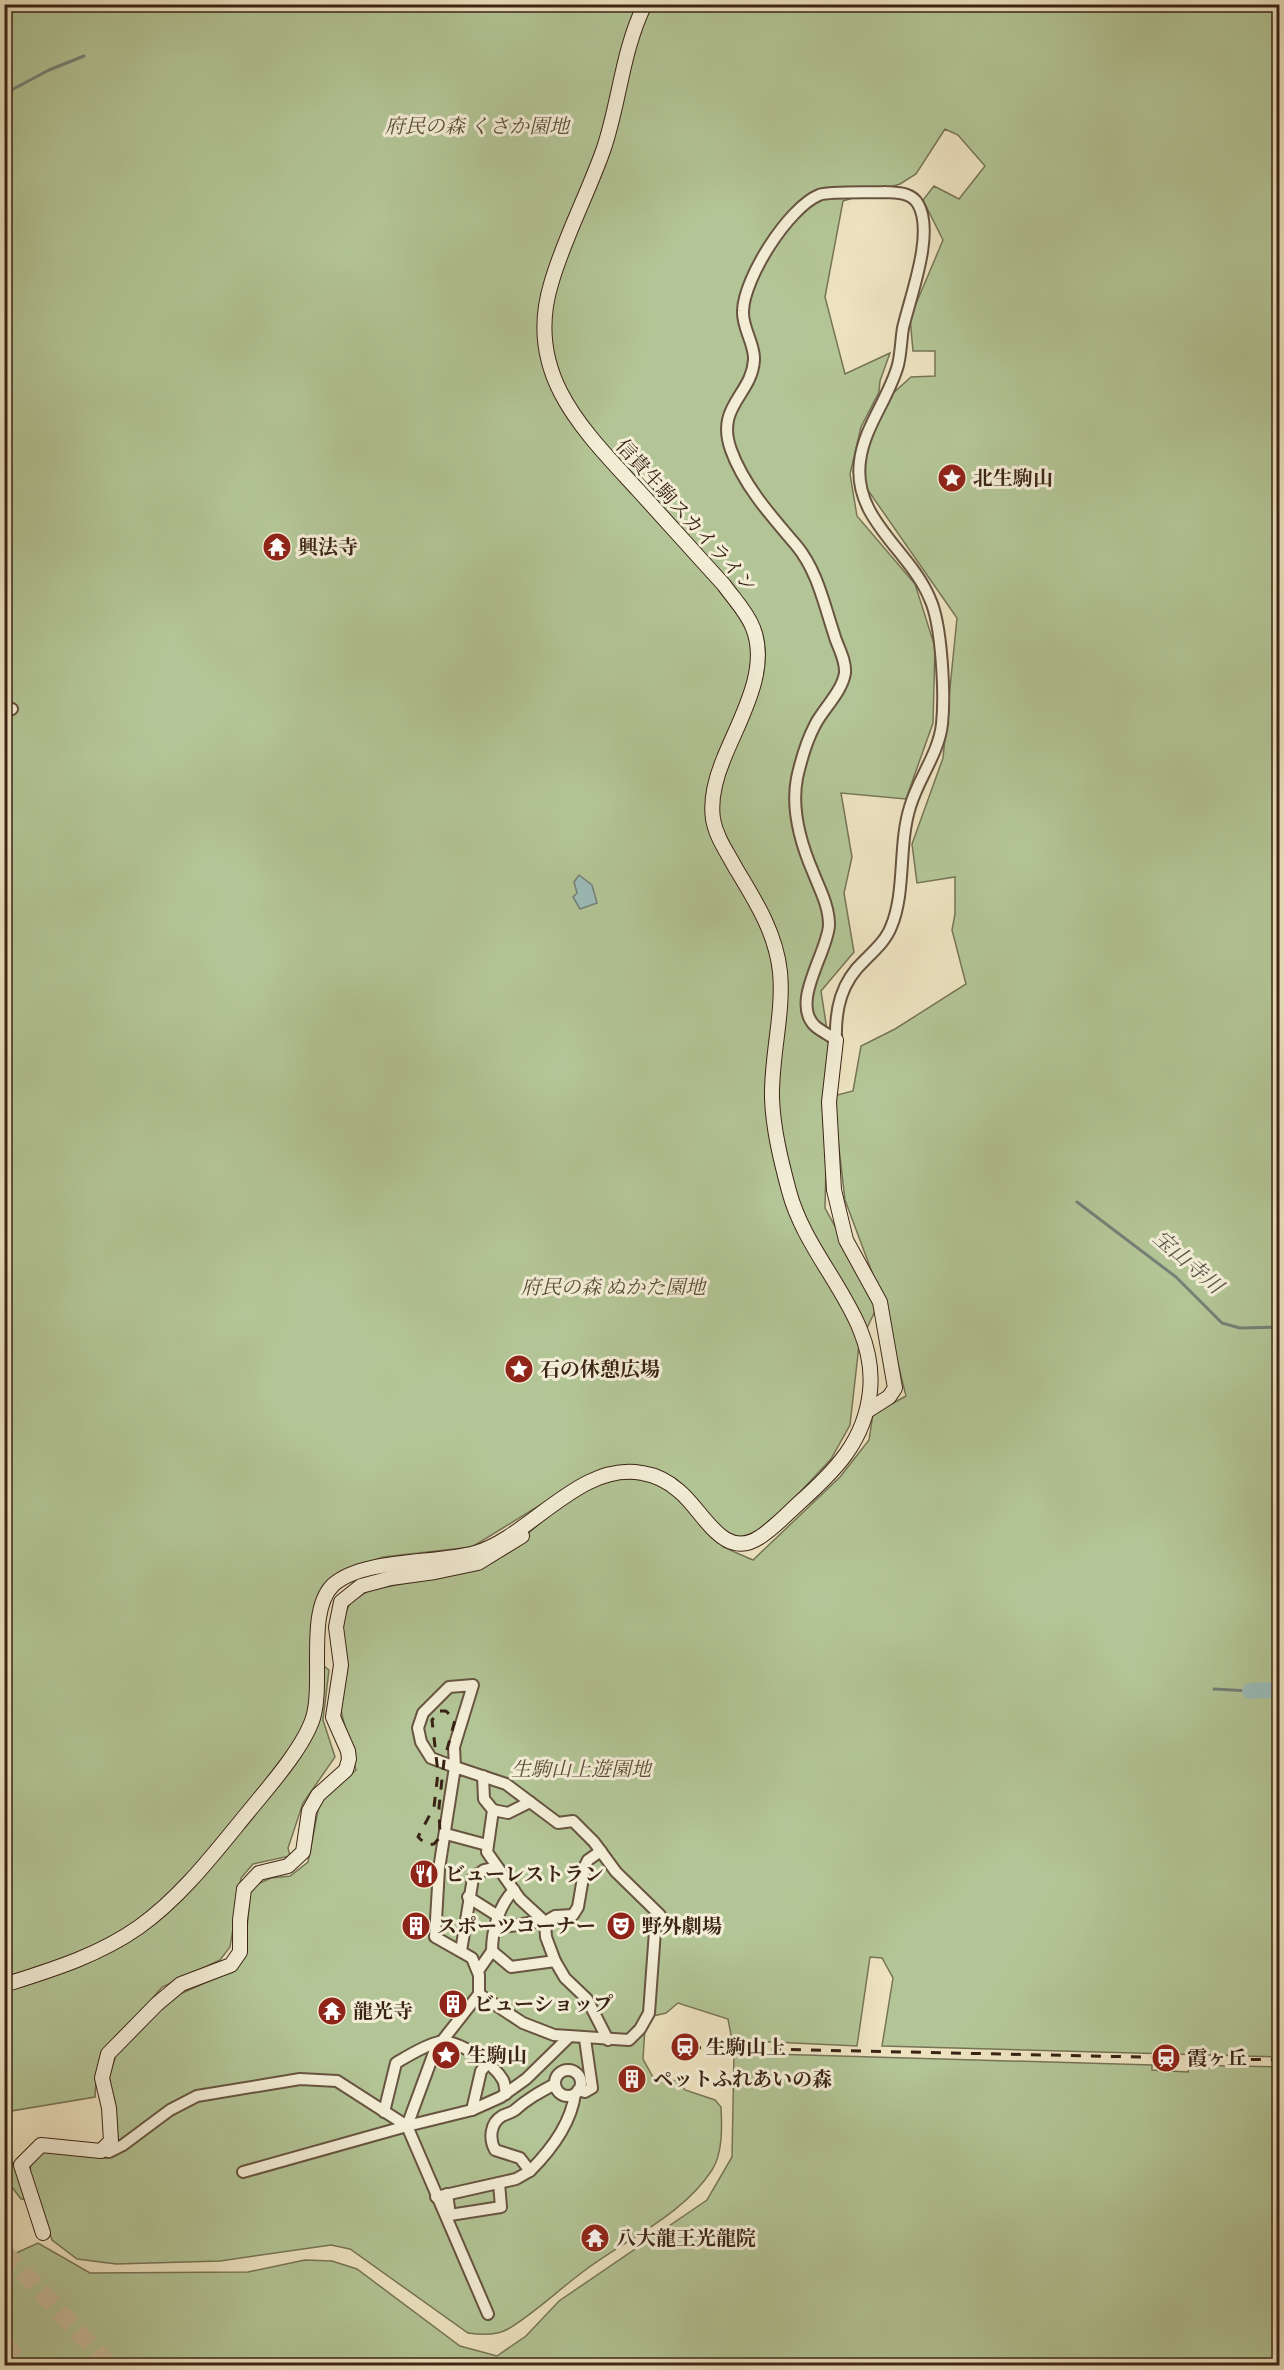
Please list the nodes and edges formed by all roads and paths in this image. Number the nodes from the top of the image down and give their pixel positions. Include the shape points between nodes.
1 (645, 4) edge
2 (836, 1040) junction
3 (867, 1411) junction
4 (549, 1509) junction
5 (455, 1767) junction
6 (483, 1776) junction
7 (530, 1802) junction
8 (493, 1810) junction
9 (446, 1834) junction
10 (487, 1845) junction
11 (601, 1851) junction
12 (496, 1867) junction
13 (514, 1890) junction
14 (468, 1897) junction
15 (498, 1921) junction
16 (544, 1922) junction
17 (461, 1951) junction
18 (492, 1951) junction
19 (555, 1961) junction
20 (477, 1971) junction
21 (4, 1985) edge
22 (479, 1994) junction
23 (569, 2037) junction
24 (585, 2039) junction
25 (609, 2040) junction
26 (440, 2042) junction
27 (487, 2064) junction
28 (555, 2084) junction
29 (577, 2092) junction
30 (506, 2094) junction
31 (472, 2110) junction
32 (384, 2112) junction
33 (407, 2126) junction
34 (100, 2151) junction
35 (530, 2170) junction
36 (243, 2172) dead end
37 (499, 2183) junction
38 (447, 2194) junction
39 (436, 2197) junction
40 (42, 2233) dead end
41 (488, 2314) dead end

1 - 3 street, 信貴生駒スカイライン via 625,53 604,147 551,284 545,328 548,358 559,392 580,427 724,585 754,630 758,662 717,774 713,819 721,842 764,915 774,943 780,974 772,1097 775,1127 800,1225 861,1326 870,1357
2 - 2 street via 813,1024 806,1002 829,927 827,906 800,838 795,789 811,733 845,674 843,660 816,580 797,546 755,495 725,432 731,408 754,359 743,310 750,280 768,250 796,213 820,195 885,192 907,194 918,204 923,221 920,263 903,328 898,366 865,442 859,484 874,519 932,601 942,687 942,726 909,808 896,916 890,930 844,988 835,1015
2 - 3 street via 829,1094 834,1190 846,1240 880,1302 894,1388 889,1397
3 - 4 street, 信貴生駒スカイライン via 854,1445 840,1464 773,1527 749,1544 727,1541 676,1487 638,1472 617,1473 589,1482
4 - 21 street, 信貴生駒スカイライン via 480,1551 364,1571 336,1582 323,1598 313,1718 255,1803 198,1873 142,1925 76,1961
4 - 34 street via 544,1520 531,1530 478,1563 361,1586 341,1602 336,1627 340,1665 333,1717 348,1750 346,1770 318,1795 309,1811 303,1852 288,1866 258,1873 244,1889 240,1952 231,1965 181,1984 108,2054 102,2078 111,2141
5 - 5 street via 454,1747 473,1685 449,1687 423,1713 418,1728 430,1758
5 - 6 street
5 - 9 street
6 - 7 street via 506,1784
6 - 8 street via 484,1799
7 - 8 street via 508,1813
7 - 11 street via 558,1822 573,1821
8 - 10 street
9 - 10 street
9 - 17 street via 439,1869 435,1937
10 - 12 street
11 - 16 street via 585,1866 573,1915 555,1916
11 - 25 street via 616,1872 660,1915 655,1931 649,2013 629,2040
12 - 13 street
12 - 14 street via 473,1878
13 - 15 street via 505,1899
13 - 16 street
14 - 15 street
14 - 17 street
15 - 16 street via 510,1928
15 - 18 street
16 - 19 street
17 - 20 street via 472,1958
18 - 19 street via 512,1967
18 - 20 street
19 - 25 street via 565,1978 587,1999
20 - 22 street
22 - 23 street via 523,2023
22 - 26 street
23 - 24 street
23 - 30 street
24 - 25 street
24 - 29 street via 592,2088
26 - 27 street via 461,2045
26 - 32 street via 396,2063
26 - 33 street via 426,2068
27 - 30 street via 504,2081
27 - 31 street via 481,2071
28 - 29 street via 560,2094
28 - 29 street via 557,2076 568,2070 579,2077
28 - 35 street via 524,2100 492,2127 491,2143 495,2150 519,2158
29 - 35 street via 561,2133
30 - 31 street
31 - 33 street
32 - 33 street
32 - 34 street via 337,2081 318,2078 224,2089 197,2096 170,2110 123,2145 109,2152
33 - 36 street
33 - 39 street
34 - 40 street via 40,2145 21,2165
35 - 37 street
37 - 38 street
37 - 38 street via 501,2207 450,2214
38 - 39 street
39 - 41 street

